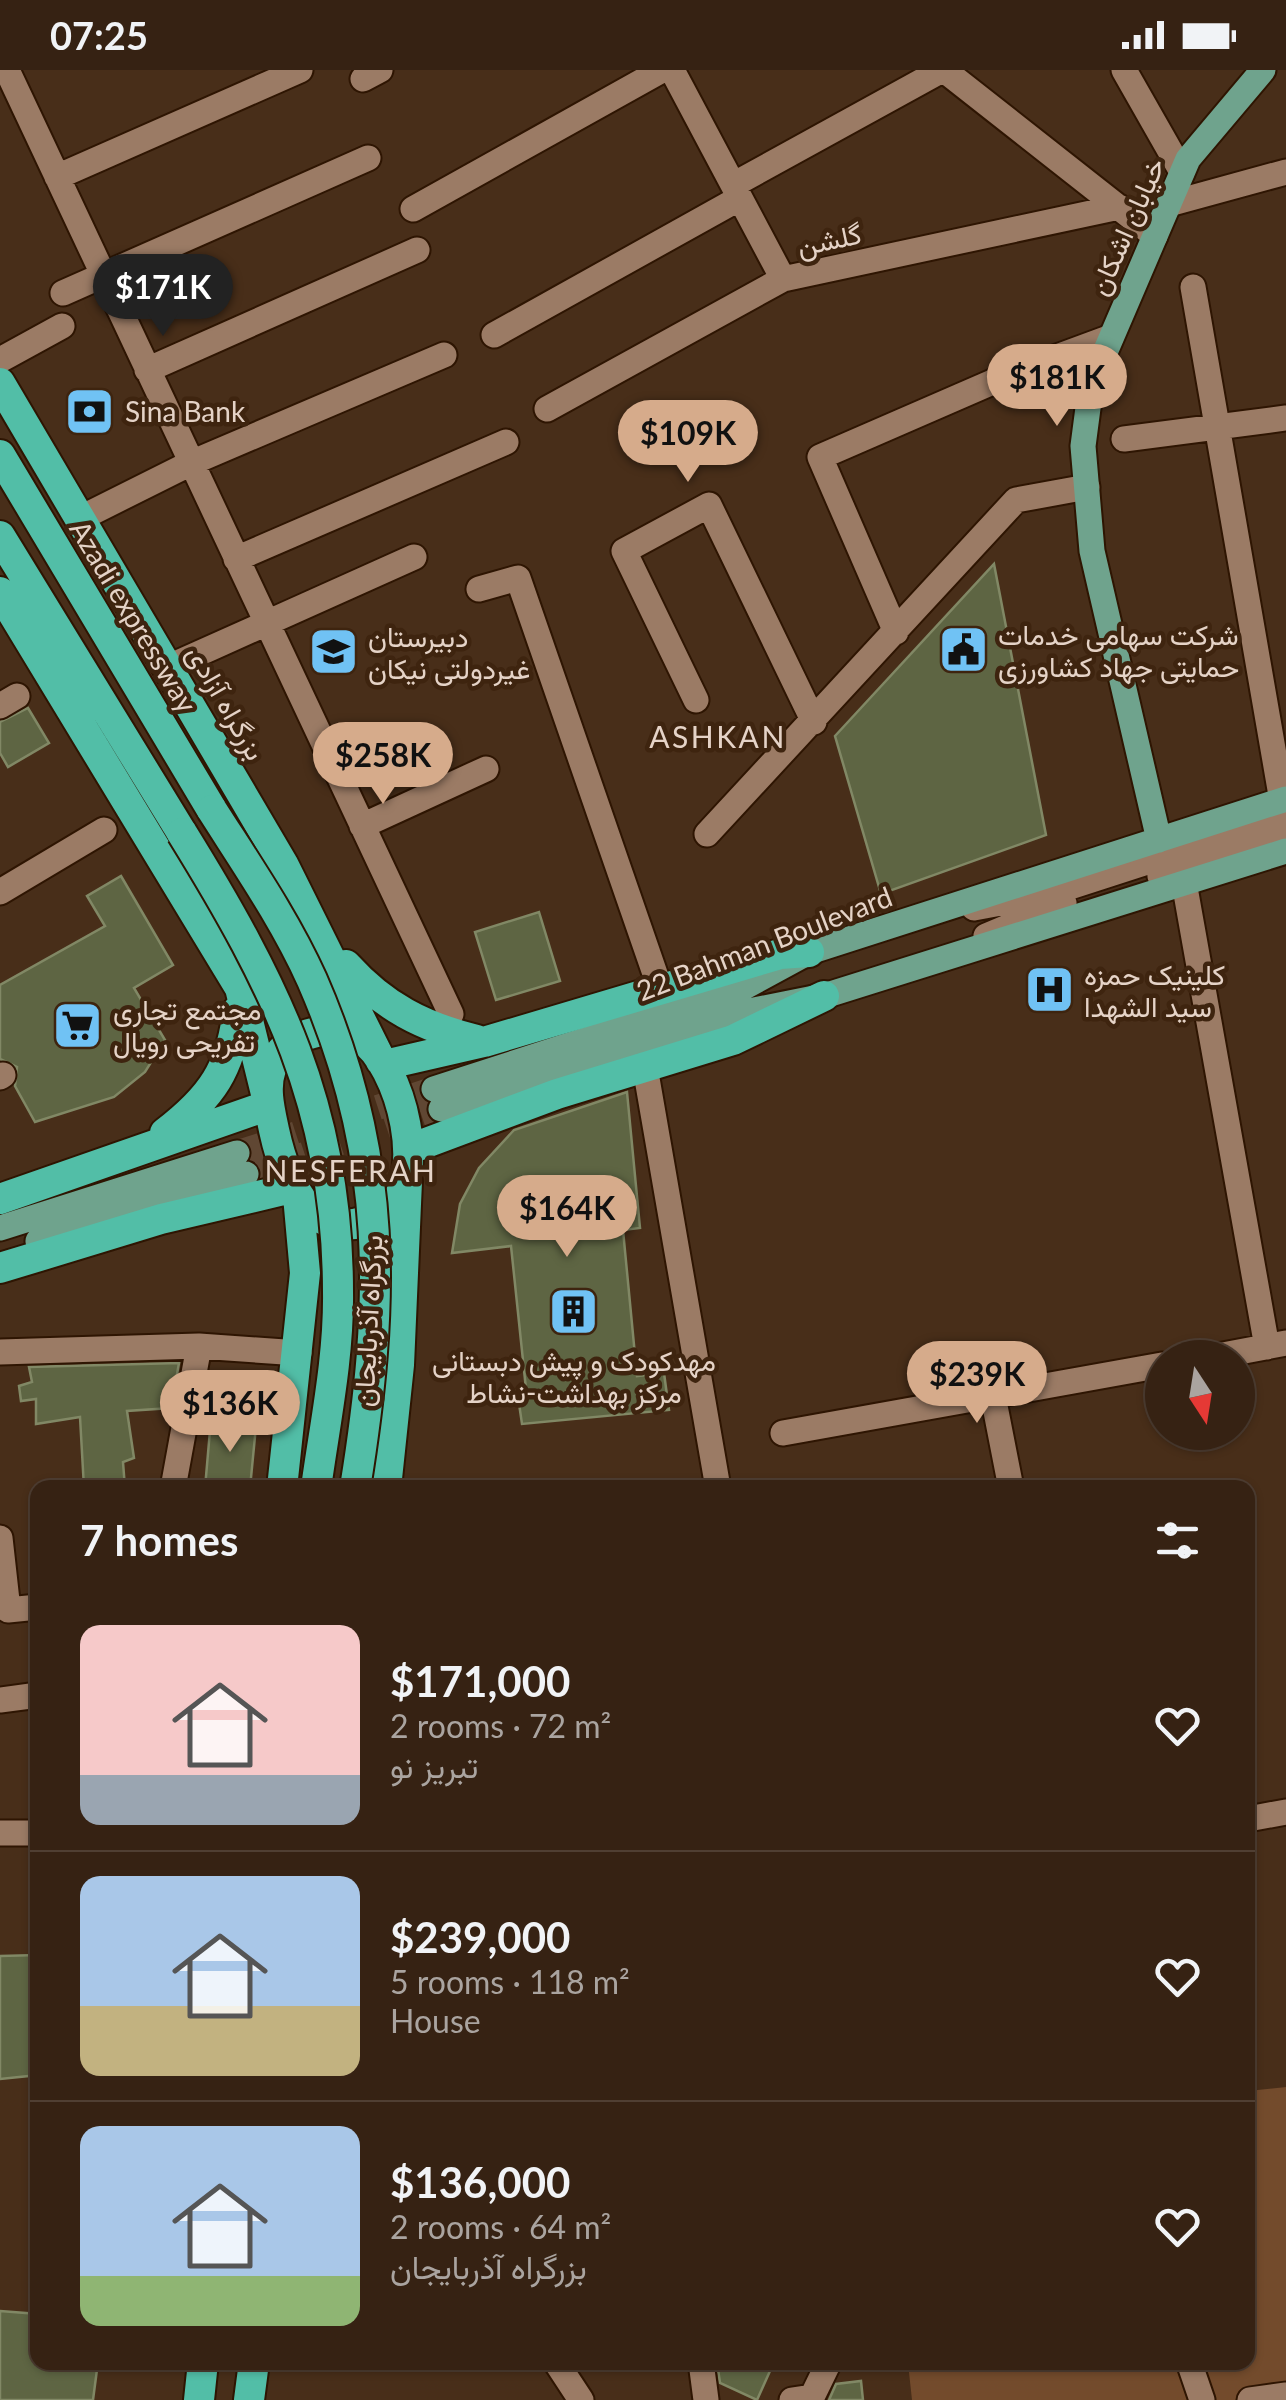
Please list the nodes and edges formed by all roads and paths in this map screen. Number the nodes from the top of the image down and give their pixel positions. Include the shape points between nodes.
1 (300, 70) edge
2 (662, 70) edge
3 (672, 70) edge
4 (943, 70) edge
5 (1124, 70) edge
6 (1262, 70) edge
7 (17, 73) edge
8 (368, 158) dead end
9 (1182, 172) junction
10 (1286, 172) edge
11 (56, 176) junction
12 (736, 191) junction
13 (1168, 204) junction
14 (1120, 208) junction
15 (413, 209) dead end
16 (1155, 236) junction
17 (417, 250) dead end
18 (102, 272) junction
19 (783, 279) junction
20 (1193, 286) dead end
21 (62, 293) dead end
22 (62, 326) dead end
23 (494, 335) dead end
24 (1111, 337) junction
25 (444, 355) dead end
26 (0, 360) edge
27 (147, 370) junction
28 (0, 383) edge
29 (547, 409) dead end
30 (1286, 418) edge
31 (1216, 428) junction
32 (1124, 439) dead end
33 (506, 442) dead end
34 (0, 456) edge
35 (191, 462) junction
36 (1086, 488) junction
37 (81, 518) junction
38 (0, 536) edge
39 (414, 557) dead end
40 (236, 560) junction
41 (478, 590) dead end
42 (0, 592) edge
43 (266, 622) junction
44 (896, 632) junction
45 (171, 666) junction
46 (696, 700) dead end
47 (814, 722) junction
48 (486, 769) dead end
49 (246, 802) junction
50 (1285, 806) edge
51 (362, 826) junction
52 (104, 830) dead end
53 (706, 834) dead end
54 (1286, 837) edge
55 (1158, 840) junction
56 (171, 841) junction
57 (1286, 851) edge
58 (1184, 882) junction
59 (0, 892) edge
60 (913, 919) junction
61 (322, 938) junction
62 (809, 952) junction
63 (926, 962) junction
64 (240, 988) junction
65 (661, 990) junction
66 (824, 996) junction
67 (450, 1014) dead end
68 (484, 1042) junction
69 (383, 1063) junction
70 (645, 1067) junction
71 (268, 1103) junction
72 (140, 1153) junction
73 (409, 1154) junction
74 (295, 1192) junction
75 (0, 1200) edge
76 (0, 1228) edge
77 (0, 1254) edge
78 (0, 1268) edge
79 (1277, 1345) edge
80 (199, 1346) junction
81 (0, 1352) edge
82 (299, 1353) junction
83 (1145, 1369) edge
84 (993, 1396) junction
85 (783, 1433) dead end
86 (284, 1474) edge
87 (174, 1480) edge
88 (317, 1480) edge
89 (355, 1480) edge
90 (385, 1480) edge
91 (387, 1480) edge
92 (717, 1480) edge
93 (1009, 1480) edge
94 (0, 1538) edge
95 (30, 1608) edge
96 (30, 1696) edge
97 (0, 1700) edge
98 (1286, 1812) edge
99 (1255, 1818) edge
100 (0, 1820) edge
101 (0, 1833) edge
102 (30, 1833) edge
103 (202, 2370) edge
104 (253, 2370) edge
105 (561, 2370) edge
106 (702, 2370) edge
107 (825, 2370) edge
108 (1192, 2370) edge
109 (1286, 2394) edge
110 (199, 2400) edge
111 (250, 2400) edge
112 (581, 2400) edge
113 (706, 2400) edge
114 (792, 2400) edge
115 (1202, 2400) edge
116 (1250, 2400) edge

1 - 11 street
2 - 15 street
3 - 12 street, گلشن
4 - 12 street
4 - 14 street
5 - 9 street
6 - 9 main road, خیابان اشکان
7 - 11 street
8 - 18 street
9 - 13 main road, خیابان اشکان
10 - 13 street
11 - 18 street
12 - 19 street, گلشن
12 - 23 street
13 - 16 main road, خیابان اشکان
14 - 16 street
14 - 19 street, گلشن
16 - 24 main road, خیابان اشکان
17 - 27 street
18 - 21 street
18 - 27 street
19 - 29 street
20 - 31 street
22 - 26 street
24 - 36 main road, خیابان اشکان via 1091,385 1083,446
24 - 44 street via 820,457
25 - 35 street
27 - 35 street
28 - 37 highway, بزرگراه آزادی
30 - 31 street
31 - 32 street
31 - 50 street
33 - 40 street
34 - 89 highway, Azadi expressway, bridge via 310,977 340,1050 362,1126 374,1208 373,1378
35 - 37 street
35 - 40 street
36 - 44 street via 1016,500
36 - 55 main road, خیابان اشکان via 1092,552
37 - 45 highway, بزرگراه آزادی
38 - 56 highway
39 - 43 street
40 - 43 street
41 - 65 street via 518,578
42 - 56 highway
43 - 45 street
43 - 51 street
44 - 47 street
45 - 49 highway, بزرگراه آزادی
46 - 47 street via 624,552 709,505
47 - 53 street
48 - 51 street
49 - 56 highway via 237,826 216,847 192,854
49 - 61 highway, بزرگراه آزادی
50 - 55 main road, 22 Bahman Boulevard
50 - 60 street via 1048,894
51 - 67 street
52 - 59 street
54 - 63 street via 1053,906
55 - 60 main road, 22 Bahman Boulevard
56 - 64 highway
56 - 88 highway, bridge via 275,996 324,1136 338,1294
57 - 58 main road, 22 Bahman Boulevard
58 - 63 main road, 22 Bahman Boulevard
58 - 79 street
60 - 62 main road, 22 Bahman Boulevard
61 - 68 highway via 368,990 409,1018
61 - 69 highway, بزرگراه آزادی
62 - 65 highway via 780,954
62 - 66 main road, 22 Bahman Boulevard via 739,990 437,1099 744,1012
63 - 66 main road, 22 Bahman Boulevard
64 - 71 highway
64 - 72 highway via 233,1053 196,1109
65 - 68 highway
66 - 70 highway via 734,1040
68 - 69 highway
69 - 71 highway via 361,1038 338,1029 310,1031 284,1047 270,1070
69 - 73 highway via 402,1108
70 - 73 highway via 557,1094
70 - 92 street
71 - 72 highway
71 - 74 highway
72 - 75 highway
73 - 74 highway via 388,1211 360,1224 332,1224 310,1212
73 - 91 highway, بزرگراه آذربایجان
74 - 78 highway via 160,1219
74 - 82 highway via 304,1273
76 - 77 main road via 242,1163
80 - 81 street
80 - 82 street
80 - 87 street
82 - 86 highway
83 - 84 street
84 - 85 street
84 - 93 street
86 - 90 highway via 311,1444 342,1440 370,1454
94 - 95 street via 8,1610
96 - 97 street
98 - 99 street
100 - 101 street
101 - 102 street
103 - 110 highway
104 - 111 highway
105 - 112 street
106 - 113 street
107 - 114 street via 812,2397
108 - 115 street
109 - 116 street

